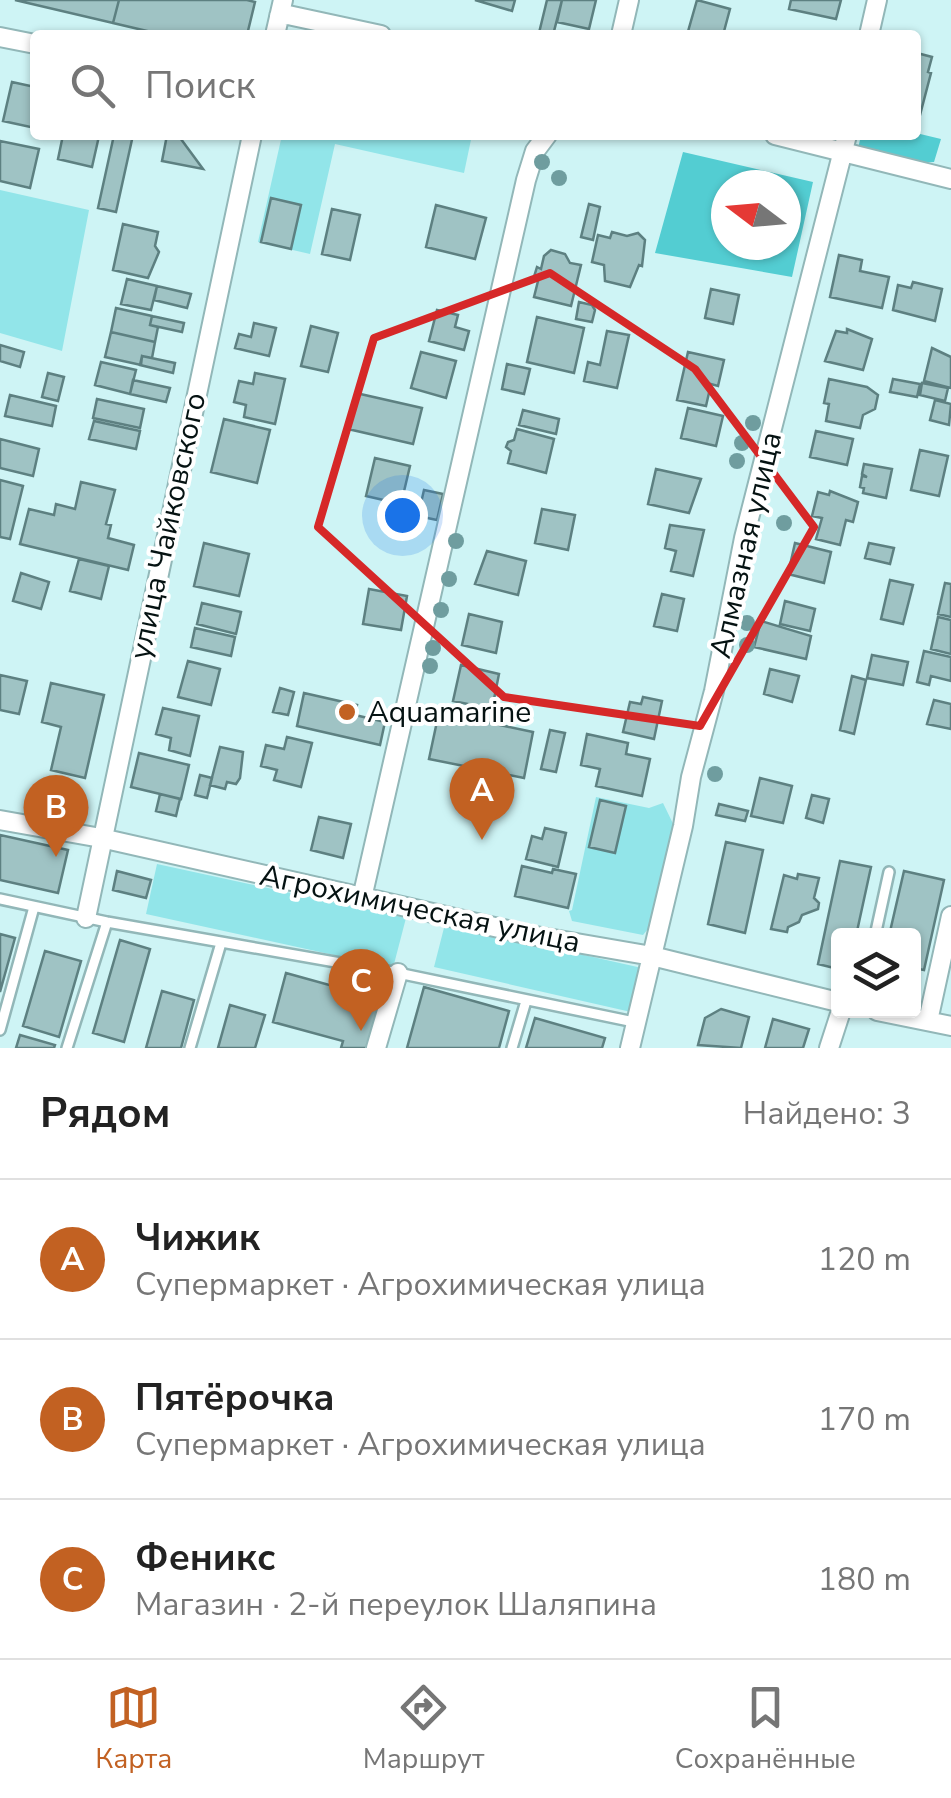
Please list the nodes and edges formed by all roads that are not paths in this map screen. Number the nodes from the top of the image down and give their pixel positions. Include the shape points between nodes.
1 (629, 0) edge
2 (877, 0) edge
3 (279, 17) edge
4 (358, 30) edge
5 (623, 30) edge
6 (870, 30) edge
7 (0, 37) edge
8 (30, 43) edge
9 (251, 140) edge
10 (544, 140) edge
11 (819, 140) edge
12 (846, 143) edge
13 (951, 179) edge
14 (0, 820) edge
15 (101, 838) junction
16 (889, 872) dead end
17 (362, 898) junction
18 (0, 899) edge
19 (34, 907) junction
20 (951, 916) edge
21 (86, 918) junction
22 (107, 922) junction
23 (877, 928) edge
24 (221, 943) junction
25 (652, 956) junction
26 (398, 974) junction
27 (831, 1000) edge
28 (526, 1001) junction
29 (839, 1018) edge
30 (914, 1018) edge
31 (928, 1021) junction
32 (634, 1022) junction
33 (951, 1026) edge
34 (0, 1030) edge
35 (67, 1048) edge
36 (190, 1048) edge
37 (376, 1048) edge
38 (512, 1048) edge
39 (630, 1048) edge
40 (830, 1048) edge

1 - 5 street
2 - 6 street
3 - 4 street
7 - 8 street
9 - 15 street, улица Чайковского
10 - 17 street via 526,180
11 - 12 street
12 - 13 street
12 - 25 street, Алмазная улица via 744,538
14 - 15 street, Агрохимическая улица
15 - 17 street, Агрохимическая улица
15 - 21 street, улица Чайковского
16 - 23 lane
17 - 25 street, Агрохимическая улица
18 - 19 lane
19 - 21 lane
19 - 34 lane
20 - 31 street
21 - 22 lane
22 - 24 lane
22 - 35 lane
24 - 26 lane
24 - 36 lane
25 - 27 street, Агрохимическая улица
25 - 32 street, Алмазная улица
26 - 28 lane
26 - 37 street
28 - 32 lane
28 - 38 lane
29 - 40 street
30 - 31 street
31 - 33 street
32 - 39 street, Алмазная улица

